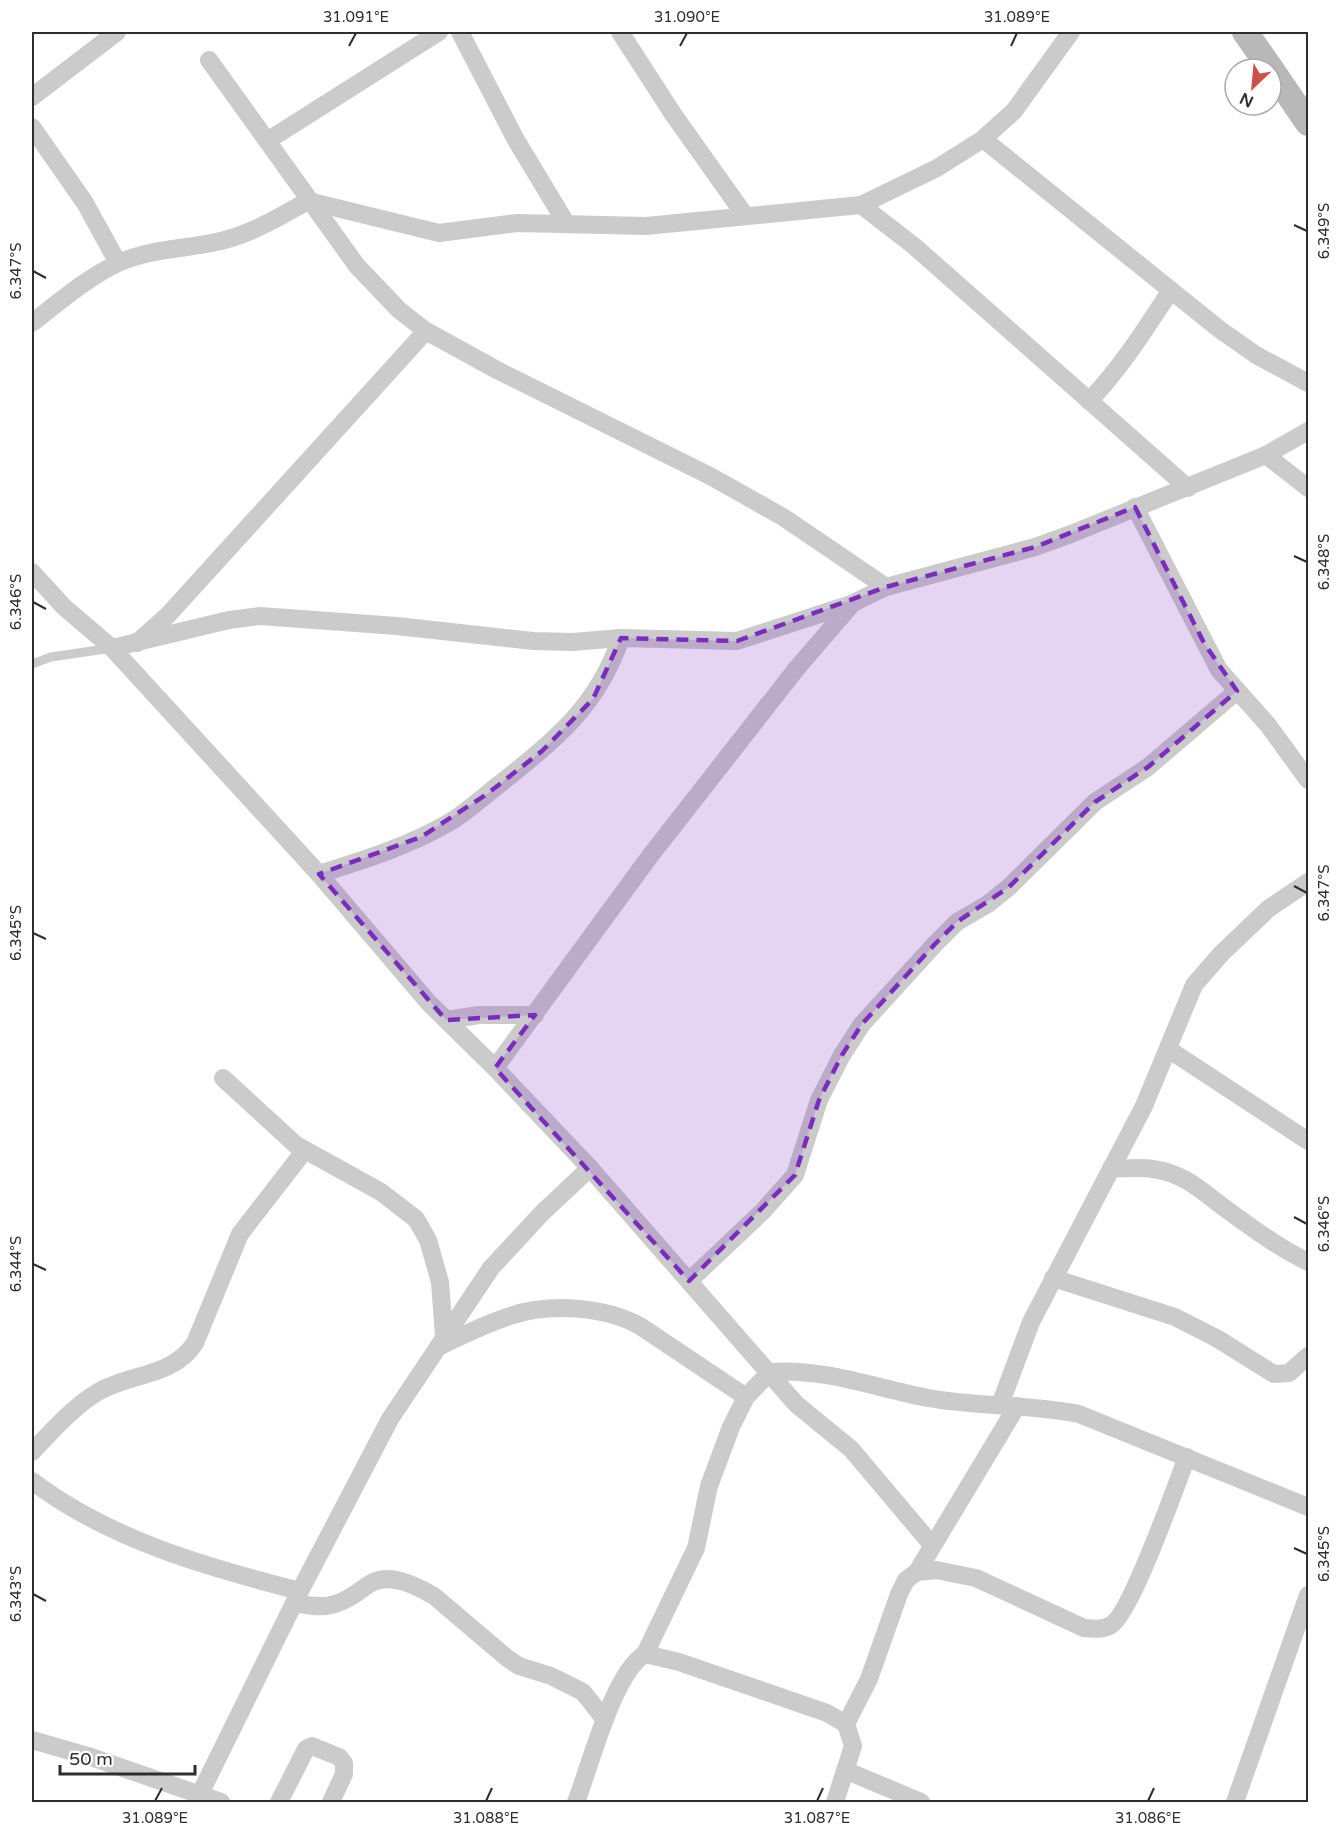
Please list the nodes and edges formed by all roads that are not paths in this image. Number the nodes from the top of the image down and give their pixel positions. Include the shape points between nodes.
1 (117, 32) edge
2 (439, 32) edge
3 (460, 32) edge
4 (620, 32) edge
5 (1071, 32) edge
6 (1245, 32) edge
7 (1263, 57) edge
8 (209, 60) dead end
9 (1283, 87) edge
10 (32, 97) edge
11 (1308, 123) edge
12 (32, 127) edge
13 (983, 139) junction
14 (267, 141) junction
15 (308, 201) junction
16 (861, 204) junction
17 (744, 214) junction
18 (567, 224) junction
19 (118, 263) junction
20 (1170, 290) junction
21 (32, 324) edge
22 (426, 331) junction
23 (1308, 384) edge
24 (1089, 400) junction
25 (1308, 431) edge
26 (1266, 455) junction
27 (1188, 488) junction
28 (1308, 488) edge
29 (1135, 507) junction
30 (32, 572) edge
31 (886, 587) junction
32 (853, 603) junction
33 (621, 639) junction
34 (135, 644) junction
35 (112, 648) junction
36 (32, 664) edge
37 (1237, 692) junction
38 (1308, 780) edge
39 (319, 874) junction
40 (1308, 882) edge
41 (535, 1015) junction
42 (446, 1020) junction
43 (1168, 1049) junction
44 (495, 1068) junction
45 (223, 1078) dead end
46 (1308, 1141) edge
47 (305, 1150) junction
48 (590, 1168) junction
49 (1111, 1168) junction
50 (1308, 1262) edge
51 (1053, 1278) junction
52 (689, 1281) junction
53 (441, 1342) junction
54 (1308, 1356) edge
55 (770, 1372) junction
56 (746, 1397) junction
57 (1008, 1406) junction
58 (32, 1452) edge
59 (1187, 1457) junction
60 (32, 1481) edge
61 (1308, 1507) edge
62 (932, 1545) junction
63 (917, 1572) junction
64 (1308, 1595) edge
65 (297, 1597) junction
66 (645, 1654) junction
67 (605, 1720) junction
68 (846, 1724) junction
69 (32, 1740) edge
70 (848, 1771) junction
71 (200, 1794) junction
72 (221, 1803) edge
73 (279, 1803) edge
74 (331, 1803) edge
75 (576, 1803) edge
76 (835, 1803) edge
77 (921, 1803) edge
78 (1235, 1803) edge

1 - 10 street
2 - 14 street
3 - 18 street via 516,140
4 - 17 street
5 - 13 street via 1014,111
6 - 7 street
8 - 14 street
9 - 11 street
12 - 19 street via 85,203
13 - 16 street via 937,168
13 - 20 street
14 - 15 street
15 - 18 street via 439,233 492,224
15 - 19 street via 250,232
15 - 22 street via 357,266 399,310
16 - 17 street via 800,213
16 - 24 street
17 - 18 street via 645,226
19 - 21 street via 76,289
20 - 23 street via 1247,349
20 - 24 street via 1143,333
22 - 31 street via 712,477 783,517
22 - 34 street via 168,615
24 - 27 street
25 - 26 street
26 - 27 street
26 - 28 street
27 - 29 street
29 - 31 street via 1035,547
29 - 37 street via 1182,593 1204,643
30 - 35 street via 64,607
31 - 32 street
32 - 33 street via 737,641
32 - 41 street via 650,856
33 - 34 street via 533,641 260,616
33 - 39 street via 611,668 593,699 542,751 487,794 452,821 421,837 378,856
34 - 35 street
35 - 36 lane via 51,657
35 - 39 street
37 - 38 street via 1268,725
37 - 52 street via 1148,767 1095,802 1009,887 957,922 935,944 862,1024 842,1055 819,1100 795,1175
39 - 42 street
40 - 43 street via 1268,909 1194,985
41 - 42 street via 479,1015
41 - 44 street
42 - 44 street
43 - 46 street
43 - 49 street
44 - 48 street
45 - 47 street
47 - 53 street via 381,1192 416,1220 428,1240 440,1282
47 - 58 street via 240,1234 187,1355 153,1373 97,1392
48 - 52 street
48 - 53 street via 492,1268
49 - 50 street via 1155,1169 1200,1186 1224,1208
49 - 51 street
51 - 54 street via 1175,1317 1274,1374 1289,1373
51 - 57 street via 1031,1322
52 - 55 street
53 - 56 street via 532,1311 605,1312 640,1326
53 - 65 street via 390,1419
55 - 56 street
55 - 57 street via 804,1370 930,1398
55 - 62 street via 811,1418 851,1449
56 - 66 street via 717,1462 696,1548
57 - 59 street via 1079,1414
57 - 62 street
59 - 61 street
59 - 63 street via 1141,1572 1113,1624 1084,1628 976,1578 936,1570
60 - 65 street via 84,1515 159,1549
62 - 63 street
63 - 68 street via 906,1580 899,1594 869,1679
64 - 78 street
65 - 67 street via 330,1606 378,1579 419,1587 519,1666 575,1686
65 - 71 street
66 - 67 street via 636,1659 622,1680
66 - 68 street via 828,1713
67 - 75 street
68 - 70 street via 854,1746
69 - 71 street
70 - 76 street
70 - 77 street
71 - 72 street
73 - 74 street via 306,1749 312,1746 344,1763 344,1774

